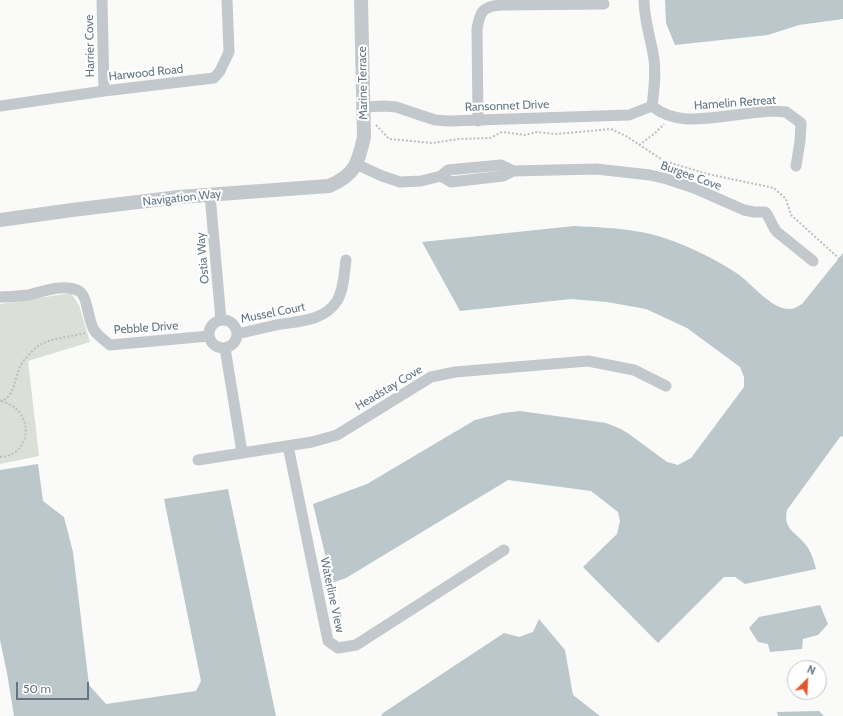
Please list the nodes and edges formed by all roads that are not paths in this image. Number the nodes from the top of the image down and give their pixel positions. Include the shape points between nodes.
1 (102, 0) edge
2 (227, 0) edge
3 (361, 0) edge
4 (644, 0) edge
5 (604, 4) dead end
6 (481, 5) edge
7 (104, 91) junction
8 (0, 106) edge
9 (652, 106) junction
10 (364, 107) junction
11 (478, 121) junction
12 (356, 164) junction
13 (796, 166) dead end
14 (210, 194) junction
15 (0, 220) edge
16 (346, 260) dead end
17 (813, 261) dead end
18 (0, 297) edge
19 (221, 320) junction
20 (237, 334) junction
21 (209, 336) junction
22 (225, 348) junction
23 (666, 386) dead end
24 (288, 446) junction
25 (242, 452) junction
26 (198, 460) dead end
27 (504, 550) dead end

1 - 7 street, Harrier Cove
2 - 7 street, Harwood Road via 229,52 214,78
3 - 10 street, Marine Terrace
4 - 9 street via 644,13 654,60 655,85
5 - 6 street
6 - 11 street via 477,29
7 - 8 street, Harwood Road
9 - 11 street, Ransonnet Drive via 629,115
9 - 13 street, Hamelin Retreat via 667,115 692,120 773,111 786,112 801,123
10 - 11 street, Ransonnet Drive via 396,107 435,120
10 - 12 street, Marine Terrace via 364,137
12 - 14 street, Navigation Way via 350,174 329,186
12 - 17 street, Burgee Cove via 400,182 421,182 441,176 451,182 503,176 513,172 596,169 667,179 744,210 764,212 777,232
14 - 15 street, Navigation Way
14 - 19 street, Ostia Way
16 - 20 street, Mussel Court via 343,286 337,301 327,312 310,320
18 - 21 street, Pebble Drive via 65,288 79,291 85,299 94,331 110,344
19 - 20 street via 234,325
19 - 21 street via 212,324
20 - 22 street via 233,343
21 - 22 street via 213,344
22 - 25 street
23 - 24 street, Headstay Cove via 634,370 588,360 455,372 431,377 337,435
24 - 25 street, Headstay Cove
24 - 27 street, Waterline View via 328,641 338,648 356,645
25 - 26 street, Headstay Cove

